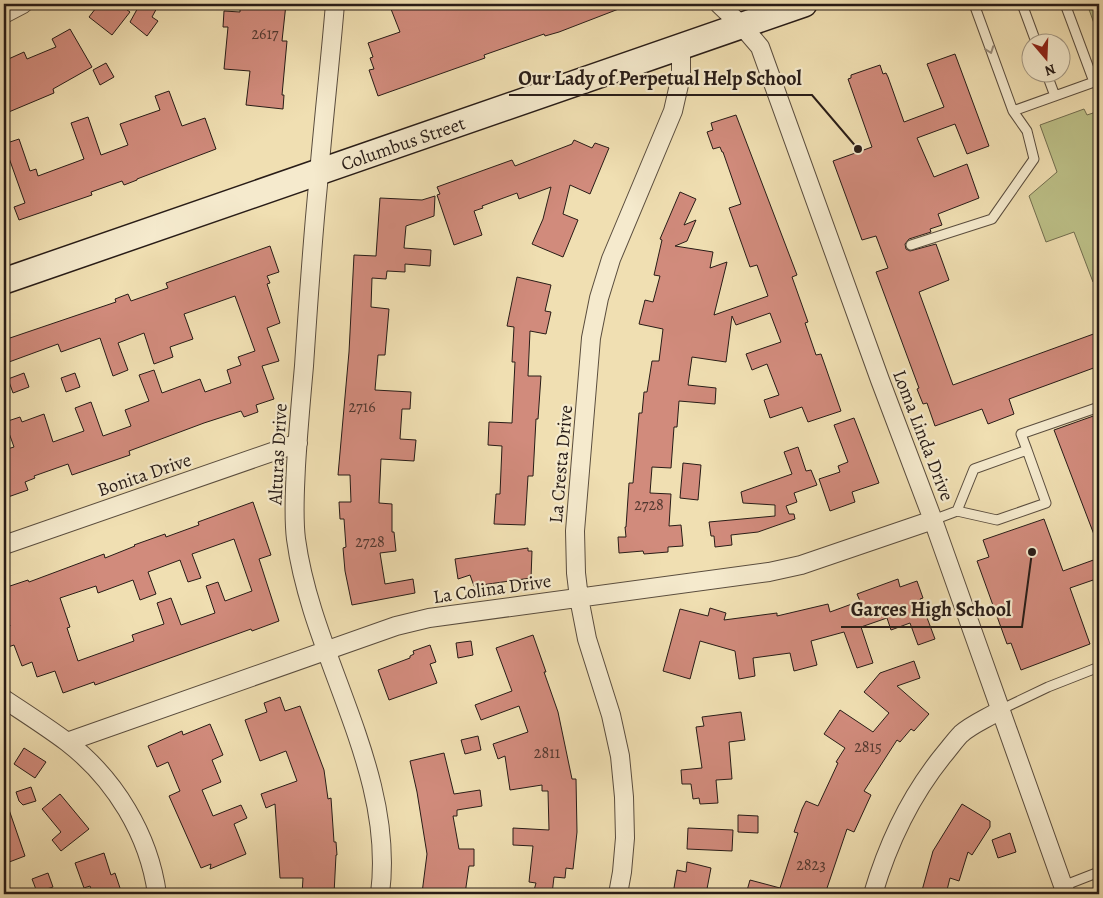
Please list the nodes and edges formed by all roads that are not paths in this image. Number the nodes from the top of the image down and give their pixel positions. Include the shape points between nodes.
1 (23, 4) edge
2 (335, 4) edge
3 (719, 4) edge
4 (804, 4) edge
5 (974, 4) edge
6 (1022, 4) edge
7 (1065, 4) edge
8 (4, 14) edge
9 (742, 26) junction
10 (1032, 32) edge
11 (681, 46) junction
12 (1050, 82) edge
13 (1055, 96) junction
14 (1013, 112) junction
15 (319, 171) junction
16 (911, 245) dead end
17 (4, 279) edge
18 (1099, 407) edge
19 (298, 443) junction
20 (1027, 450) junction
21 (957, 511) junction
22 (933, 520) junction
23 (4, 545) edge
24 (579, 598) junction
25 (326, 650) junction
26 (1099, 667) edge
27 (4, 699) edge
28 (1000, 710) junction
29 (67, 742) junction
30 (1099, 872) edge
31 (1064, 890) edge
32 (157, 894) edge
33 (380, 894) edge
34 (618, 894) edge
35 (873, 894) edge

1 - 8 street
2 - 15 street, Alturas Drive
3 - 9 street, Loma Linda Drive
4 - 9 main road, Columbus Street
5 -> 14 lane
6 - 10 lane
7 - 13 lane via 1094,82
9 - 11 main road, Columbus Street
9 - 22 street, Loma Linda Drive via 760,47
11 - 15 main road, Columbus Street
11 - 24 street, La Cresta Drive via 682,76 673,111 611,259 591,338 575,531
12 - 13 lane
13 - 14 lane
14 - 16 lane via 1027,131 1034,159 992,219
15 - 17 main road, Columbus Street
15 - 19 street, Alturas Drive
18 - 20 lane via 1021,434
19 - 23 street, Bonita Drive
19 - 25 street, Alturas Drive via 294,503 296,536 309,601
20 - 21 lane via 974,469
20 - 21 lane via 1046,503 997,520
21 - 22 lane
22 - 24 street, La Colina Drive via 801,565
22 - 28 street, Loma Linda Drive
24 - 25 street, La Colina Drive via 429,618
24 - 34 street, La Cresta Drive via 587,639 620,756 625,838
25 - 29 street, La Colina Drive
25 - 33 street, Alturas Drive via 377,807 382,845
26 - 28 lane
27 - 29 street
28 - 31 street, Loma Linda Drive
28 - 35 street via 961,734 929,775 902,819
29 - 32 street via 111,785 129,813 145,847
30 - 31 lane

